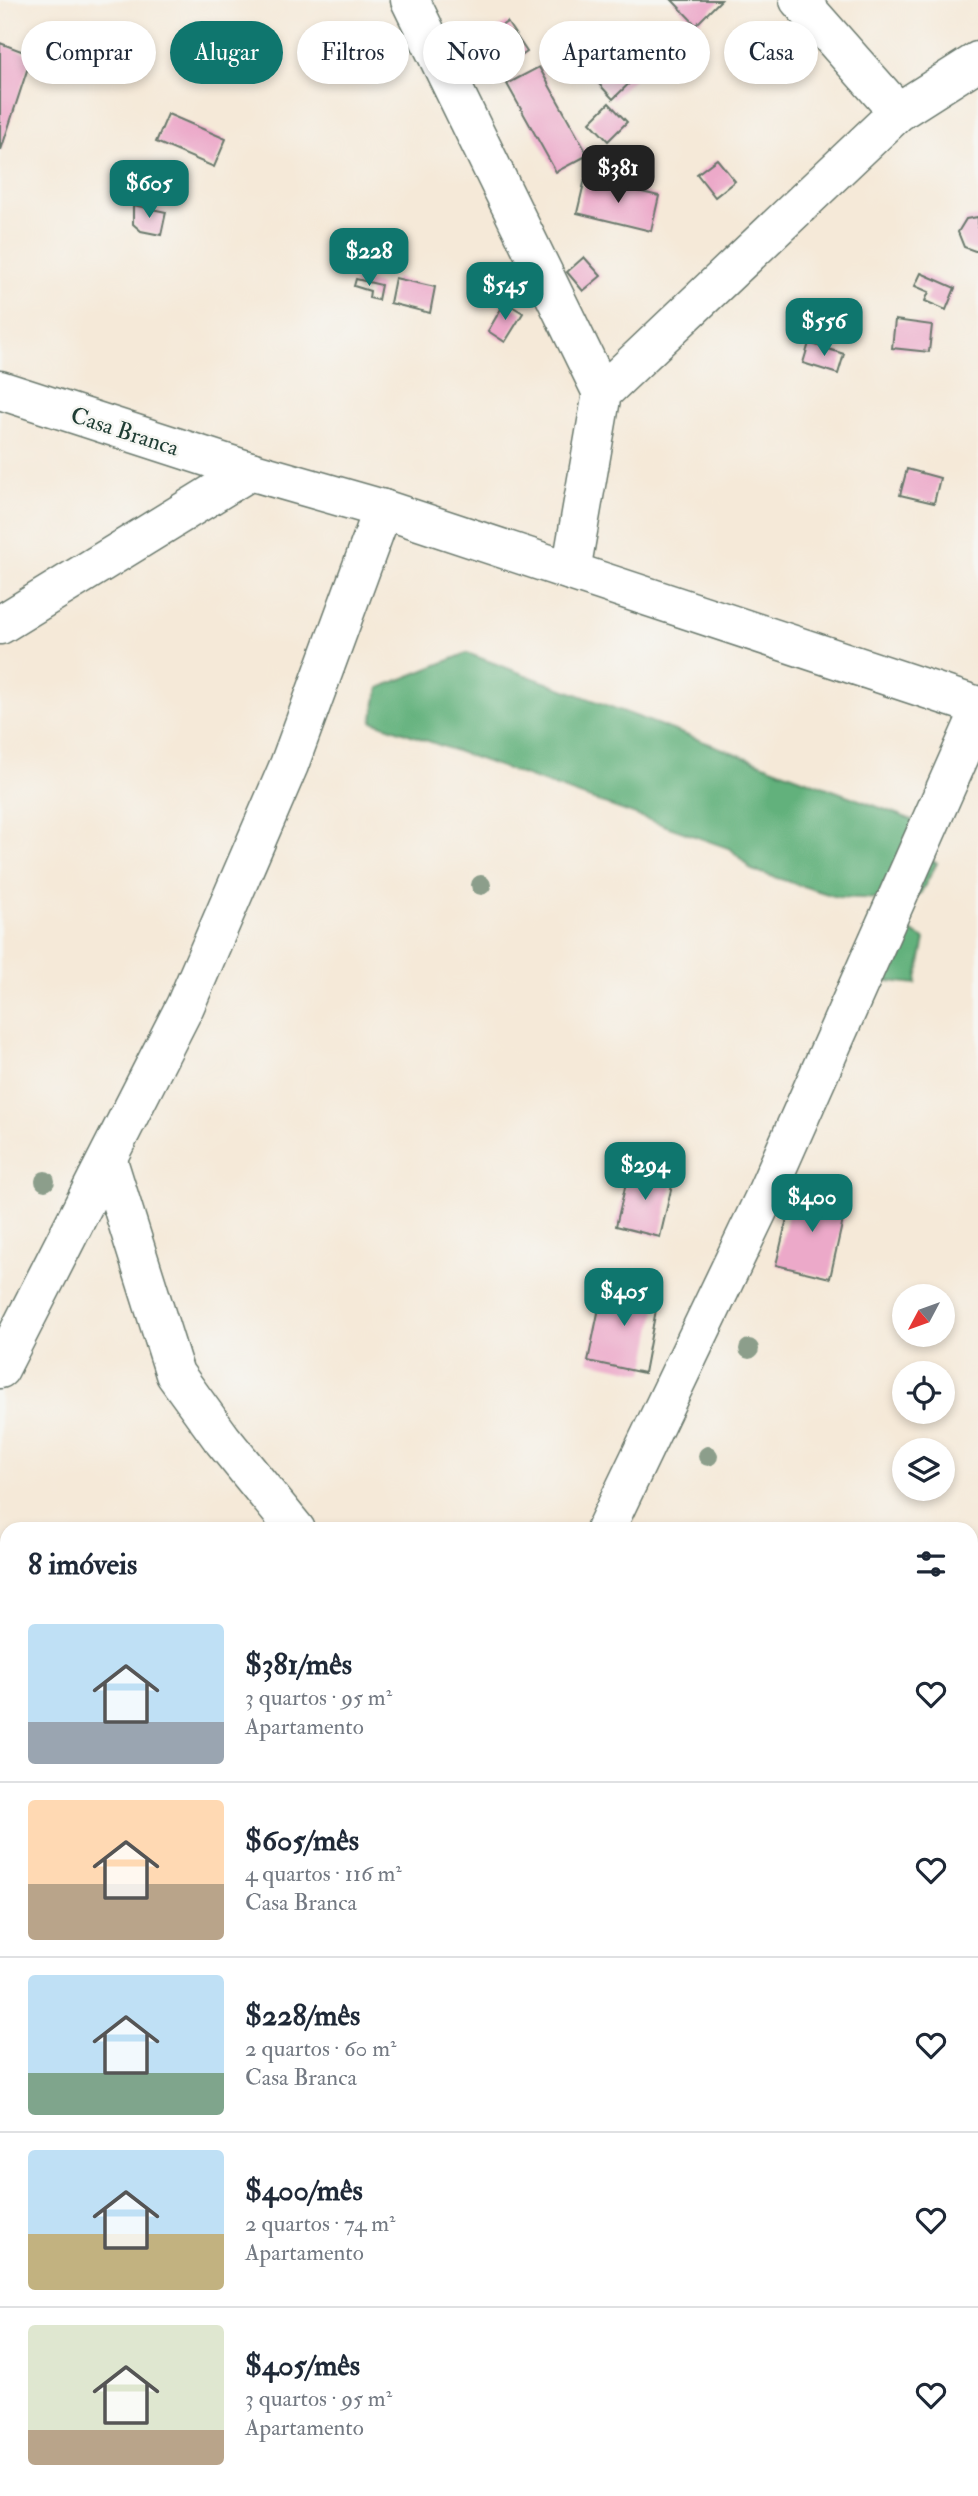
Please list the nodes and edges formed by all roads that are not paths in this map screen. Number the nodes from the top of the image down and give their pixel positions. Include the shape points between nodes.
1 (410, 0) edge
2 (799, 0) edge
3 (978, 61) edge
4 (898, 112) junction
5 (0, 390) edge
6 (602, 394) junction
7 (250, 471) junction
8 (383, 509) junction
9 (571, 571) junction
10 (0, 625) edge
11 (978, 706) edge
12 (978, 715) edge
13 (108, 1161) junction
14 (0, 1369) edge
15 (289, 1522) edge
16 (609, 1522) edge

1 - 6 main road
2 - 4 main road
3 - 4 main road
4 - 6 main road
5 - 7 main road, Casa Branca
6 - 9 main road
7 - 8 main road, Casa Branca
7 - 10 main road
8 - 9 main road, Casa Branca
8 - 13 main road via 289,765 185,1006
9 - 11 main road, Casa Branca
12 - 16 main road via 764,1198
13 - 14 main road
13 - 15 main road via 175,1374

